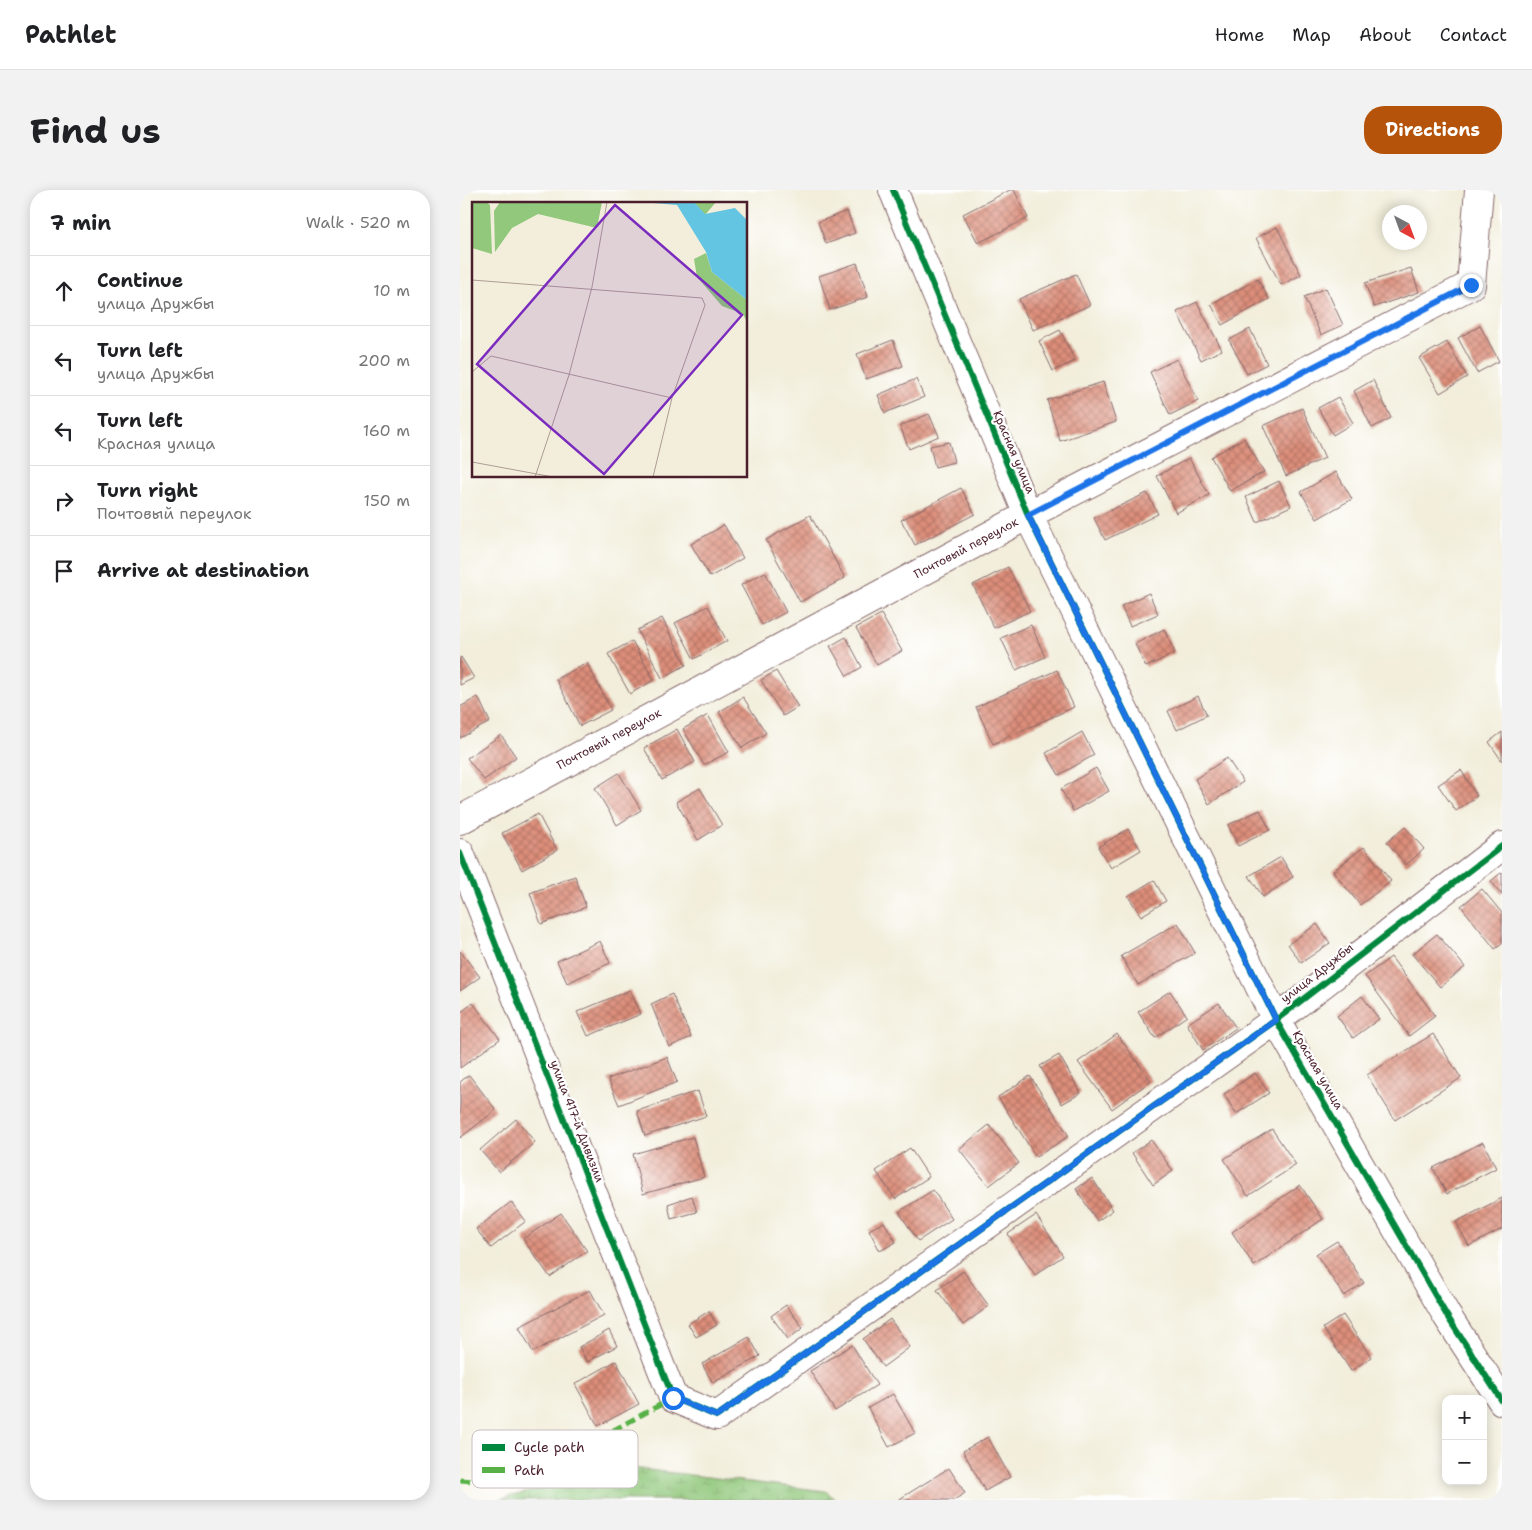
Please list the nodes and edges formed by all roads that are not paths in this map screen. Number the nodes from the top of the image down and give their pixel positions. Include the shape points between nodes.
1 (892, 190) edge
2 (1479, 190) edge
3 (1028, 515) junction
4 (460, 820) edge
5 (1502, 846) edge
6 (460, 852) edge
7 (1276, 1020) junction
8 (673, 1398) joint
9 (1502, 1401) edge

1 - 3 street, Красная улица
2 - 3 street, Почтовый переулок via 1471,285
3 - 4 street, Почтовый переулок
3 - 7 street, Красная улица
5 - 7 street, улица Дружбы
6 - 8 street, улица 417-й Дивизии
7 - 8 street, улица Дружбы via 717,1416
7 - 9 street, Красная улица via 1447,1316

